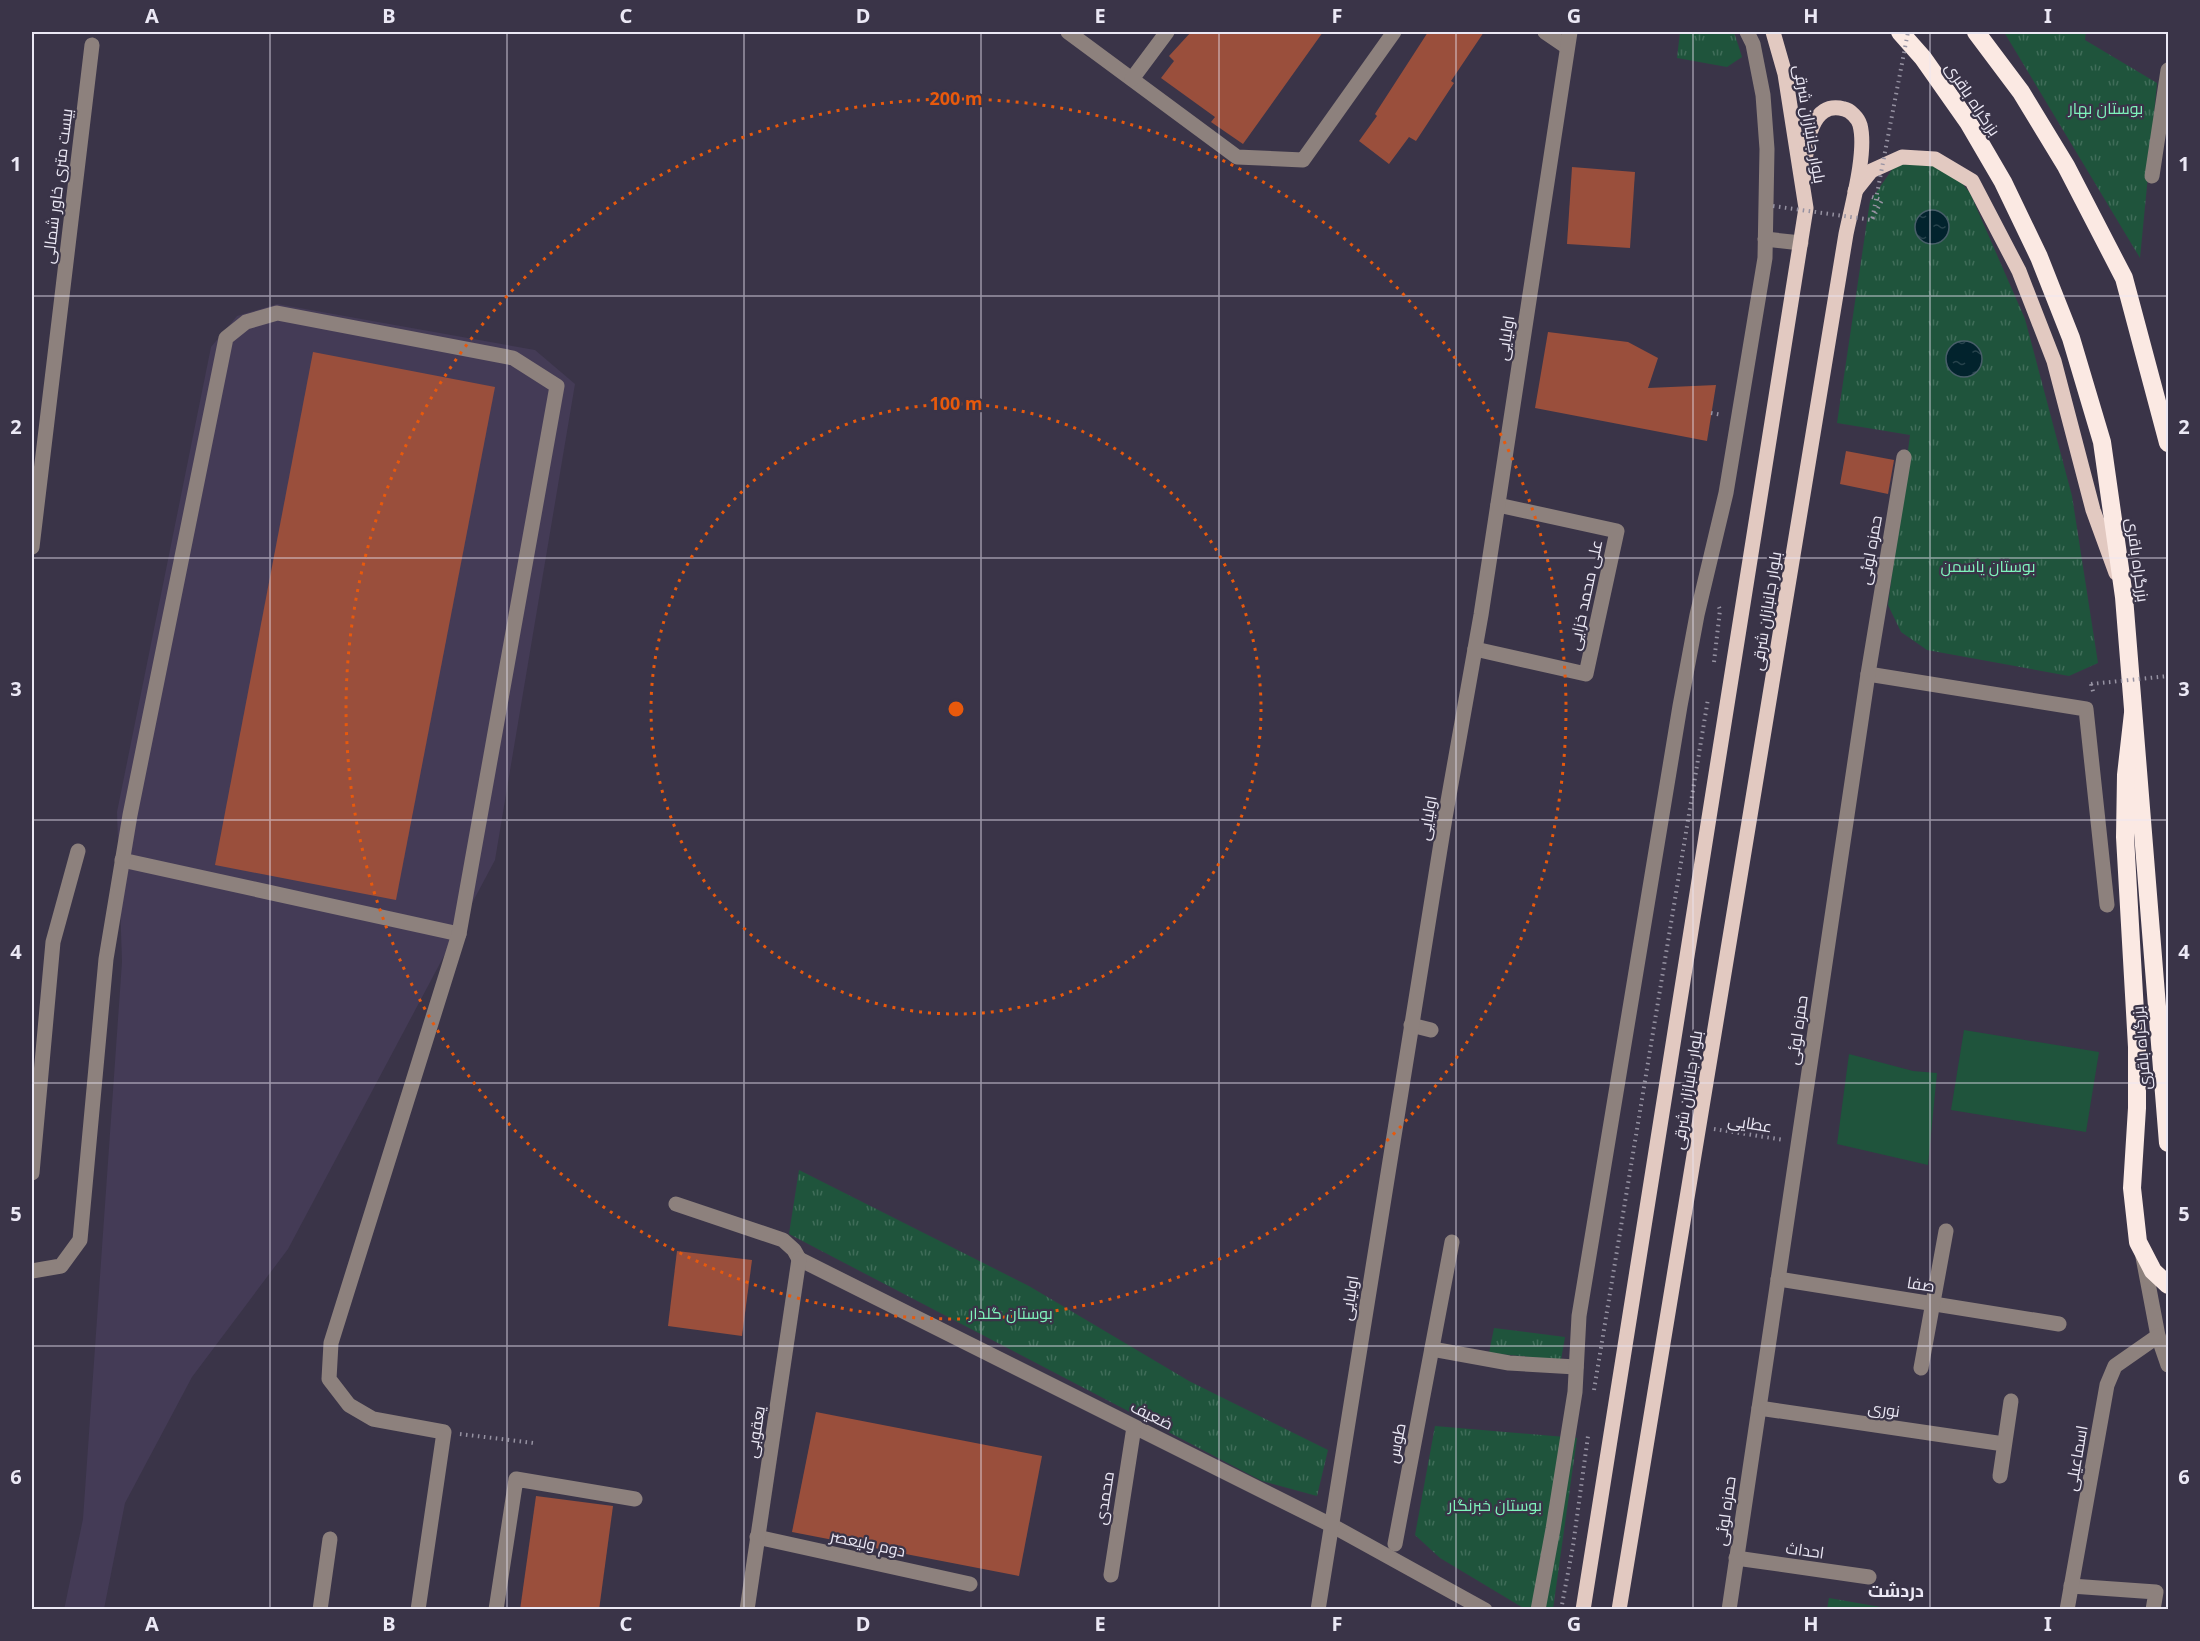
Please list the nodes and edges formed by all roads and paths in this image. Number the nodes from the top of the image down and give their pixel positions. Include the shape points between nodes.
1 (1068, 32) edge
2 (1167, 32) edge
3 (1394, 32) edge
4 (1545, 32) edge
5 (1570, 32) edge
6 (1747, 32) edge
7 (1773, 32) edge
8 (1900, 32) edge
9 (1908, 32) edge
10 (1976, 32) edge
11 (92, 45) dead end
12 (1568, 47) junction
13 (2169, 70) edge
14 (1131, 79) junction
15 (2152, 176) dead end
16 (1803, 181) junction
17 (1855, 191) junction
18 (1882, 200) dead end
19 (1773, 206) dead end
20 (1872, 220) junction
21 (1765, 239) junction
22 (1801, 243) junction
23 (2169, 443) edge
24 (1904, 457) dead end
25 (1498, 505) junction
26 (32, 547) edge
27 (2124, 597) junction
28 (1716, 601) dead end
29 (1475, 649) junction
30 (1714, 665) dead end
31 (1868, 674) junction
32 (2169, 676) edge
33 (1710, 689) dead end
34 (2094, 697) dead end
35 (2133, 713) junction
36 (78, 851) dead end
37 (123, 860) junction
38 (2107, 905) dead end
39 (459, 934) junction
40 (1411, 1026) junction
41 (1431, 1030) dead end
42 (1699, 1127) junction
43 (1798, 1143) junction
44 (2169, 1143) edge
45 (32, 1173) edge
46 (2132, 1201) dead end
47 (676, 1203) dead end
48 (1946, 1231) dead end
49 (1452, 1242) dead end
50 (799, 1259) junction
51 (32, 1271) edge
52 (1778, 1279) junction
53 (2169, 1285) edge
54 (1931, 1303) junction
55 (2059, 1324) dead end
56 (2158, 1336) junction
57 (1432, 1349) junction
58 (2169, 1365) edge
59 (1576, 1367) junction
60 (1921, 1368) dead end
61 (1594, 1394) dead end
62 (2011, 1401) dead end
63 (1759, 1408) junction
64 (1134, 1426) junction
65 (1589, 1429) dead end
66 (444, 1432) junction
67 (534, 1443) dead end
68 (2004, 1444) junction
69 (2000, 1476) dead end
70 (635, 1499) dead end
71 (1331, 1525) junction
72 (758, 1538) junction
73 (330, 1539) dead end
74 (1395, 1544) dead end
75 (1736, 1558) junction
76 (1110, 1575) dead end
77 (1869, 1577) dead end
78 (970, 1584) dead end
79 (2071, 1586) junction
80 (320, 1610) edge
81 (418, 1610) edge
82 (496, 1610) edge
83 (747, 1610) edge
84 (1318, 1610) edge
85 (1485, 1610) edge
86 (1538, 1610) edge
87 (1561, 1610) edge
88 (1583, 1610) edge
89 (1619, 1610) edge
90 (1729, 1610) edge
91 (2067, 1610) edge
92 (2153, 1610) edge

1 - 14 street
2 - 14 street
3 - 14 street via 1304,160 1237,157
4 - 12 street
5 - 12 street, اولیایی
6 - 21 street via 1763,94 1767,149
7 - 16 main road, بلوار جانبازان شرقی via 1785,74
8 - 27 highway, بزرگراه باقری via 1968,122 2003,182 2043,267 2071,338 2102,442
9 - 20 path, bridge
10 - 23 highway via 2021,92 2066,166 2124,278
11 - 26 street, بیست متری خاور شمالی
12 - 25 street, اولیایی
13 - 15 street
16 - 17 main road, بلوار جانبازان شرقی via 1808,140 1821,111 1833,107 1847,109 1859,121 1862,137
16 - 22 main road, بلوار جانبازان شرقی via 1806,208
17 - 27 main road via 1871,171 1902,157 1935,159 1972,181 2019,272 2054,361 2093,510
17 - 42 main road, بلوار جانبازان شرقی
18 - 20 path
19 - 20 path, bridge
21 - 22 street
21 - 59 street via 1730,472 1697,615 1615,1066 1579,1316
22 - 88 main road, بلوار جانبازان شرقی
24 - 31 street, حمزه لوئی
25 - 29 street, اولیایی
25 - 29 street, علی محمد خزایی via 1617,531 1586,674
27 - 35 highway, بزرگراه باقری
28 - 30 path via 1720,610
29 - 40 street, اولیایی
31 - 38 street via 2086,710
31 - 43 street, حمزه لوئی
32 - 34 path, bridge via 2091,684
33 - 61 path
35 - 44 highway, بزرگراه باقری
35 - 53 highway, bridge via 2125,827 2137,1047 2132,1188 2138,1242 2153,1271
36 - 45 street via 53,942
37 - 39 street
37 - 39 street via 226,338 246,322 277,313 513,358 557,386
37 - 51 street via 106,959 80,1240 61,1266
39 - 66 street via 331,1343 329,1379 349,1405 373,1419
40 - 41 street
40 - 71 street, اولیایی
42 - 43 path, عطایی
42 - 89 main road, بلوار جانبازان شرقی
43 - 52 street, حمزه لوئی
46 - 56 street
47 - 50 street, ضعیف via 783,1240
48 - 54 street
49 - 57 street, طوس
50 - 64 street, ضعیف
50 - 72 street, یعقوبی
52 - 54 street, صفا
52 - 63 street, حمزه لوئی
54 - 55 street, صفا
54 - 60 street
56 - 58 street
56 - 79 street, اسماعیلی via 2115,1366 2107,1385
57 - 59 street via 1509,1363
57 - 74 street, طوس
59 - 86 street
62 - 68 street
63 - 68 street, نوری
63 - 75 street, حمزه لوئی
64 - 71 street, ضعیف
64 - 76 street, محمدی
65 - 87 path
66 - 67 path
66 - 81 street
68 - 69 street
70 - 82 street via 516,1479
71 - 84 street, اولیایی
71 - 85 street, ضعیف
72 - 78 street, دوم ولیعصر
72 - 83 street, یعقوبی
73 - 80 street
75 - 77 street, احداث
75 - 90 street, حمزه لوئی
79 - 91 street, اسماعیلی
79 - 92 street via 2156,1592

